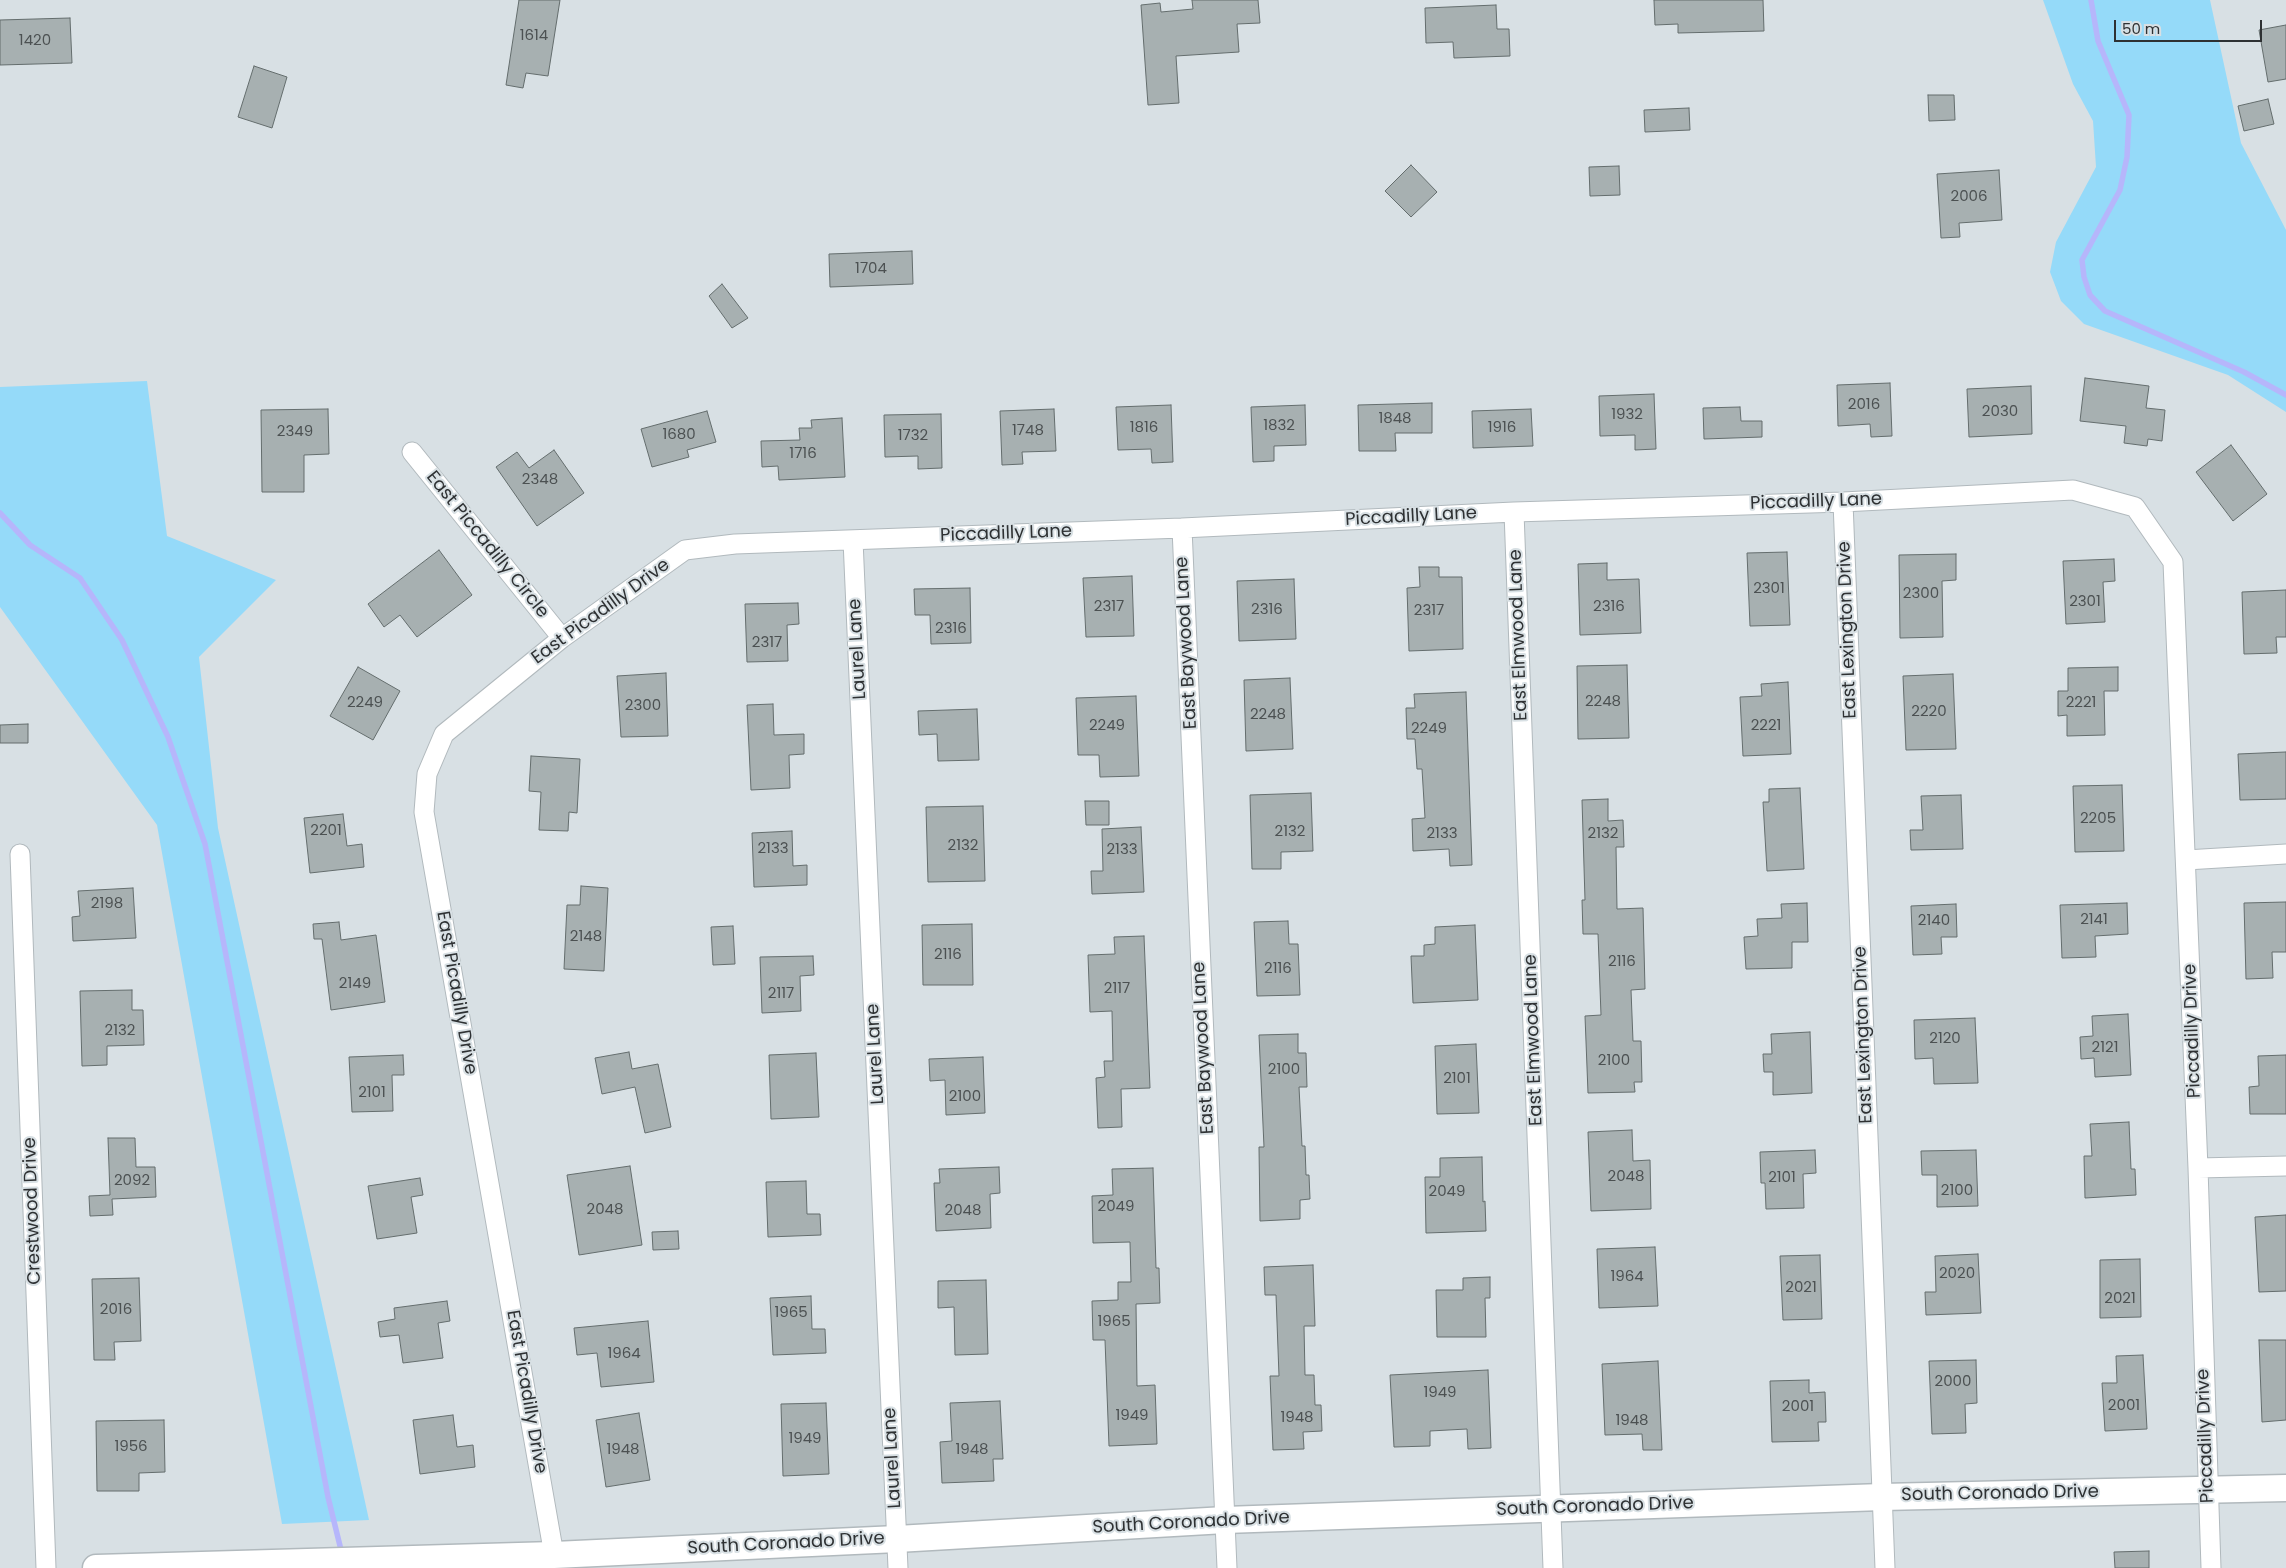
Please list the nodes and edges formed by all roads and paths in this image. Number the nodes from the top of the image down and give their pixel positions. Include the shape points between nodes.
1 (412, 452) dead end
2 (1843, 502) junction
3 (2135, 507) joint
4 (1514, 512) junction
5 (1182, 528) junction
6 (853, 540) junction
7 (686, 550) joint
8 (562, 638) junction
9 (20, 854) dead end
10 (2286, 854) edge
11 (2186, 860) junction
12 (2286, 1166) edge
13 (2198, 1168) junction
14 (2286, 1488) edge
15 (2208, 1490) junction
16 (1882, 1497) junction
17 (1551, 1508) junction
18 (1225, 1520) junction
19 (897, 1539) junction
20 (554, 1555) junction
21 (46, 1568) edge
22 (96, 1568) edge
23 (898, 1568) edge
24 (1226, 1568) edge
25 (1553, 1568) edge
26 (1885, 1568) edge
27 (2211, 1568) edge

1 - 8 street, East Piccadilly Circle
2 - 3 street, Piccadilly Lane via 2073,490
2 - 4 street, Piccadilly Lane
2 - 16 street, East Lexington Drive
3 - 11 street, Piccadilly Drive via 2173,562
4 - 5 street, Piccadilly Lane
4 - 17 street, East Elmwood Lane
5 - 6 street, Piccadilly Lane
5 - 18 street, East Baywood Lane
6 - 7 street, Piccadilly Lane via 735,544
6 - 19 street, Laurel Lane
7 - 8 street, East Picadilly Drive
8 - 20 street, East Picadilly Drive via 444,734 427,774 424,812
9 - 21 street, Crestwood Drive
10 - 11 street
11 - 13 street, Piccadilly Drive
12 - 13 street
13 - 15 street, Piccadilly Drive
14 - 15 street, South Coronado Drive
15 - 16 street, South Coronado Drive
15 - 27 street, Piccadilly Drive
16 - 17 street, South Coronado Drive
16 - 26 street, East Lexington Drive
17 - 18 street, South Coronado Drive
17 - 25 street, East Elmwood Lane
18 - 19 street, South Coronado Drive
18 - 24 street, East Baywood Lane
19 - 20 street, South Coronado Drive
19 - 23 street, Laurel Lane
20 - 22 street, South Coronado Drive

